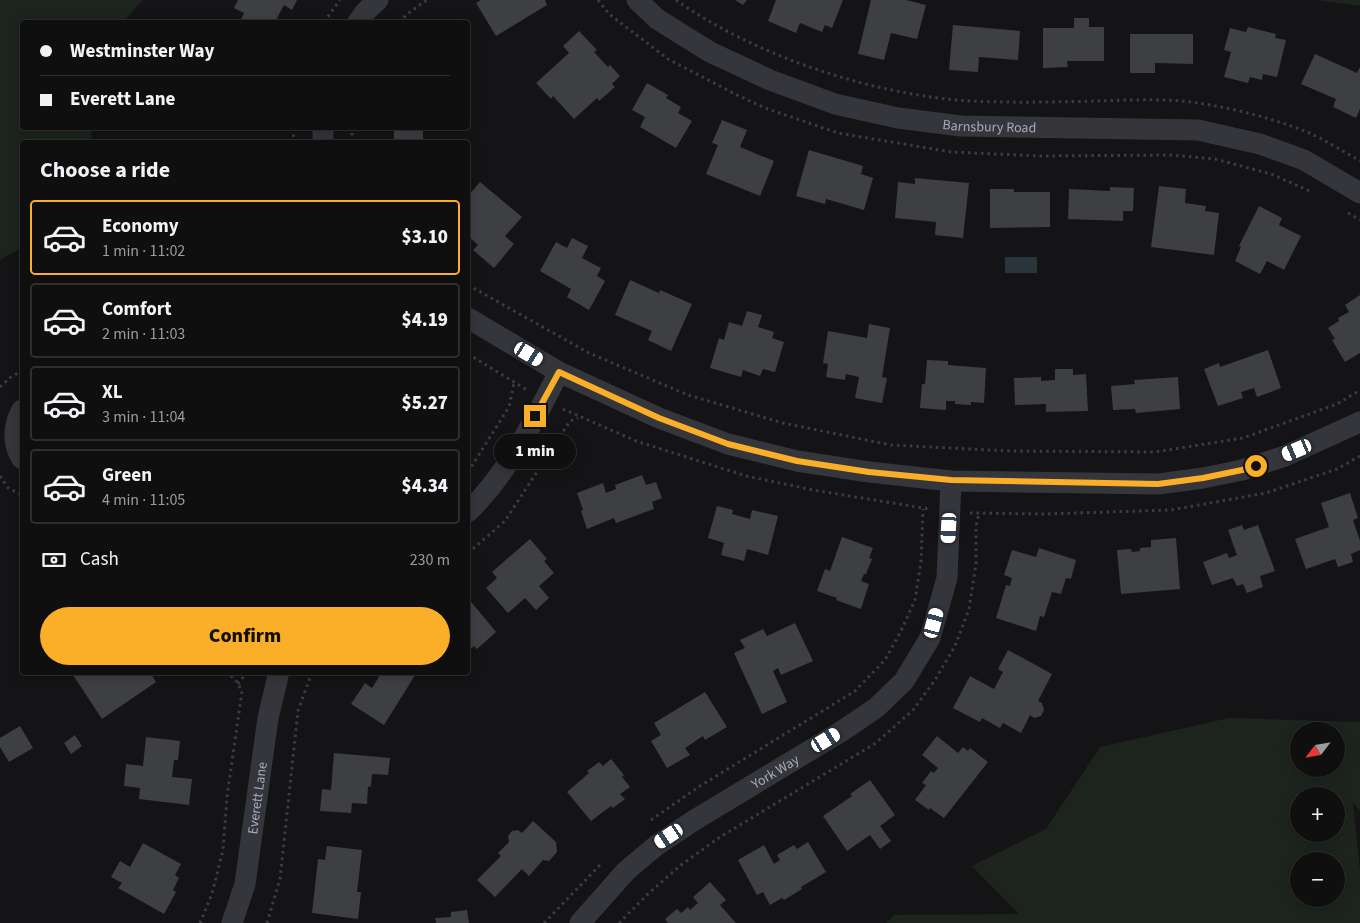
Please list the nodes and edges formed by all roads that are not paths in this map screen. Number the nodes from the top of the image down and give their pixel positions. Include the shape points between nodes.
1 (378, 0) edge
2 (637, 0) edge
3 (359, 20) edge
4 (1360, 193) edge
5 (470, 319) edge
6 (559, 372) junction
7 (20, 415) edge
8 (1360, 422) edge
9 (20, 455) edge
10 (951, 480) junction
11 (470, 510) edge
12 (278, 675) edge
13 (232, 923) edge
14 (580, 923) edge

1 - 3 street
2 - 4 street, Barnsbury Road via 657,19 710,52 770,80 835,104 898,118 961,126 1198,130 1260,144 1304,160
5 - 6 street
6 - 10 street via 659,418 728,444 797,461
6 - 11 street via 506,467
7 - 9 street via 15,439
8 - 10 street via 1285,456 1203,478 1158,484
10 - 14 street, York Way via 947,578 930,638 904,681 876,708 657,844 626,871
12 - 13 street, Everett Lane via 268,718 245,884

